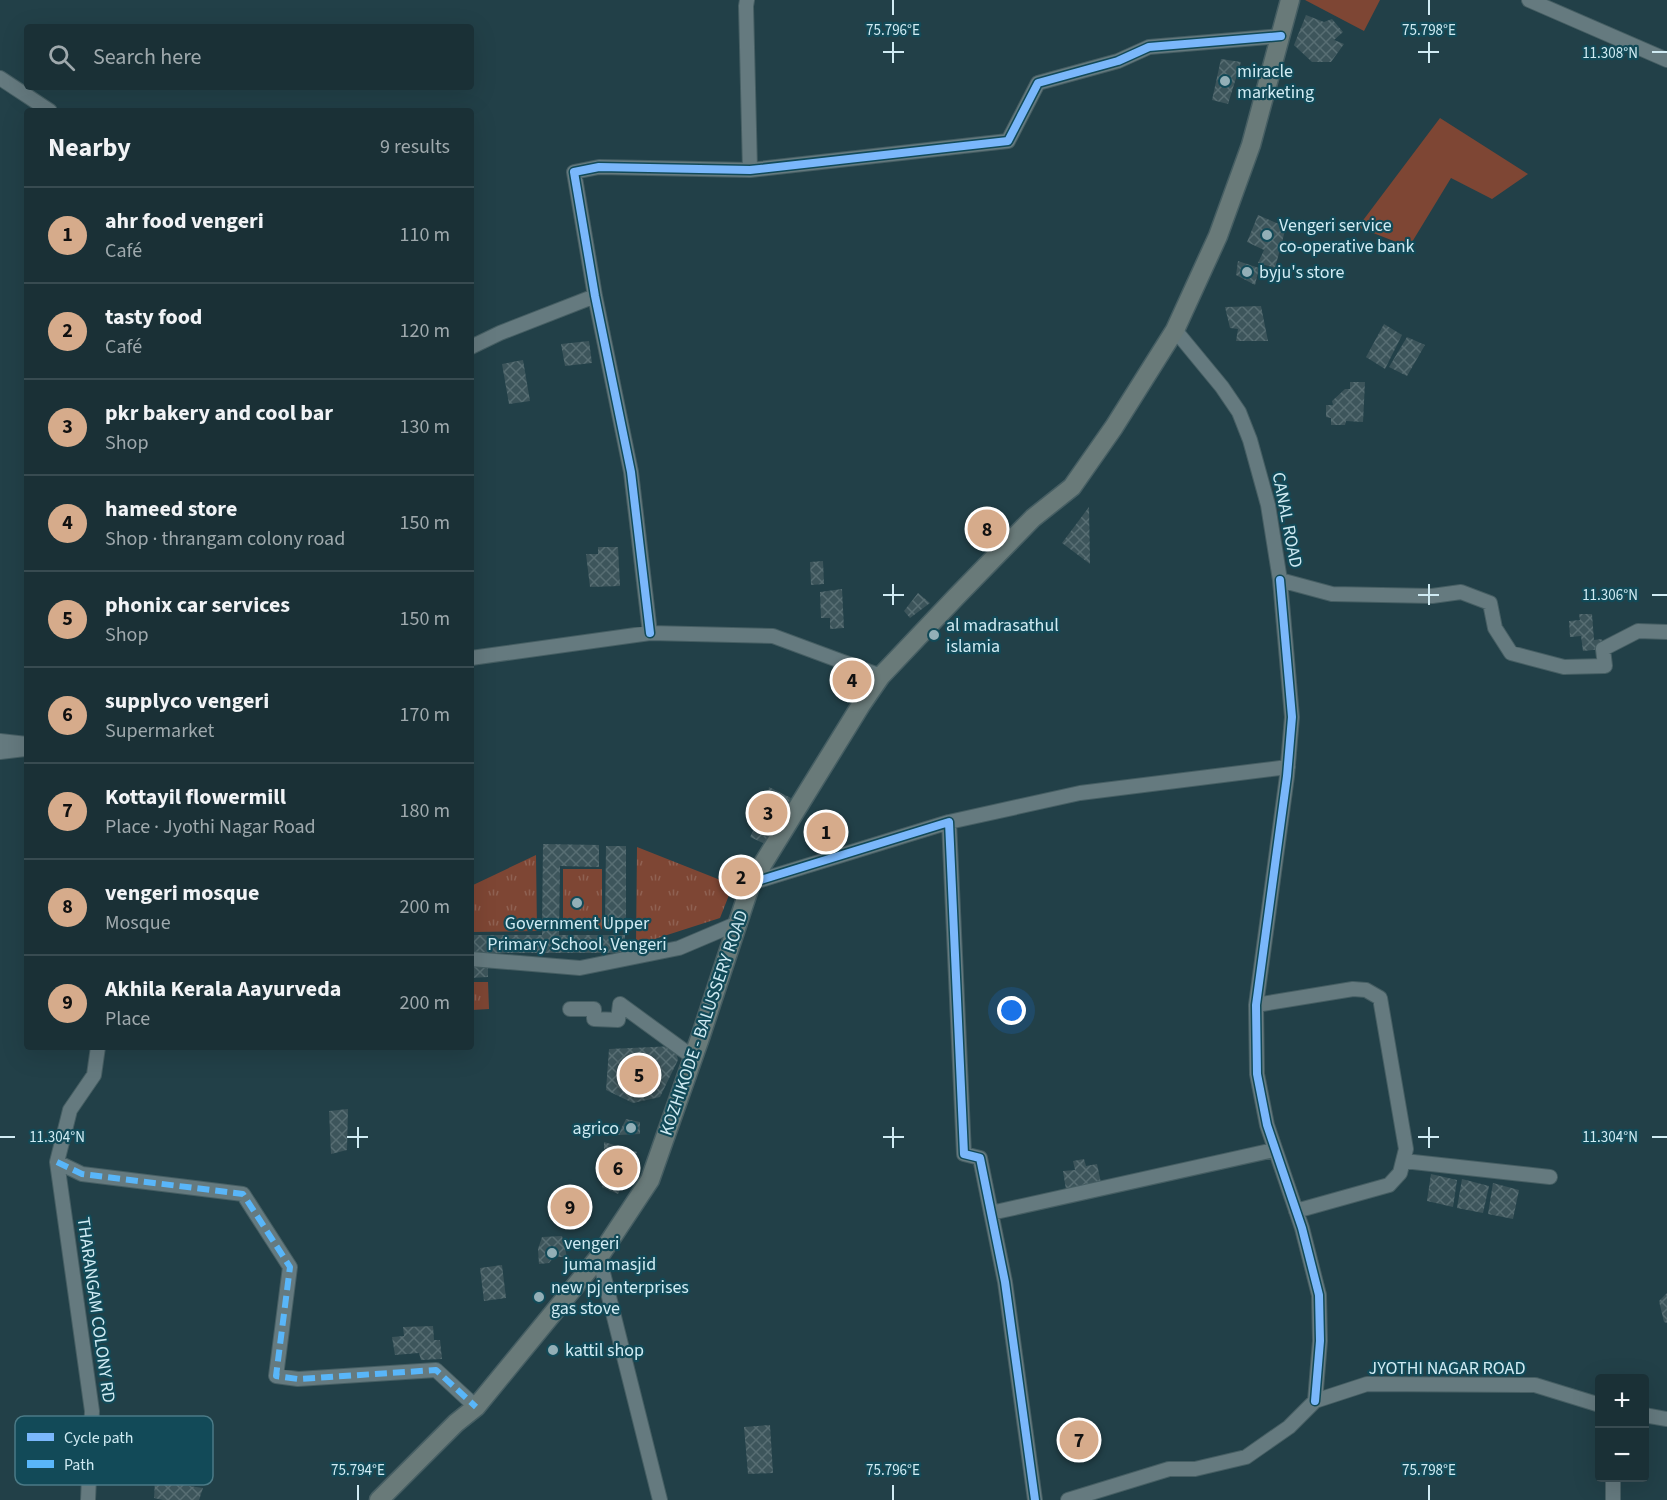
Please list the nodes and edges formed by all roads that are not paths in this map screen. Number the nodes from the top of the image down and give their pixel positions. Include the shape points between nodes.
1 (747, 0) edge
2 (1290, 0) edge
3 (1529, 0) edge
4 (1281, 36) junction
5 (1667, 60) edge
6 (0, 78) edge
7 (45, 108) edge
8 (750, 170) junction
9 (595, 296) junction
10 (1174, 330) junction
11 (474, 346) edge
12 (1280, 580) junction
13 (1667, 632) edge
14 (650, 633) junction
15 (474, 658) edge
16 (881, 676) junction
17 (0, 741) edge
18 (24, 746) edge
19 (24, 748) edge
20 (0, 752) edge
21 (1288, 767) junction
22 (949, 822) junction
23 (751, 883) junction
24 (738, 924) junction
25 (474, 959) edge
26 (1256, 1005) junction
27 (570, 1009) dead end
28 (98, 1050) edge
29 (694, 1058) junction
30 (1274, 1150) junction
31 (1404, 1161) junction
32 (57, 1162) junction
33 (1550, 1177) dead end
34 (1296, 1211) junction
35 (991, 1213) junction
36 (599, 1257) junction
37 (1315, 1401) junction
38 (1595, 1403) edge
39 (476, 1407) junction
40 (92, 1416) edge
41 (1649, 1416) edge
42 (1667, 1419) edge
43 (1613, 1482) edge
44 (89, 1485) edge
45 (1104, 1495) edge
46 (88, 1500) edge
47 (379, 1500) edge
48 (660, 1500) edge
49 (1035, 1500) edge
50 (1068, 1500) edge
51 (1613, 1500) edge

1 - 8 street
2 - 4 main road, KOZHIKODE - BALUSSERY ROAD
3 - 5 street
4 - 8 street via 1149,47 1118,61 1038,83 1008,141
4 - 10 main road, KOZHIKODE - BALUSSERY ROAD via 1251,145 1218,236
6 - 7 street
8 - 9 street via 599,167 574,172
9 - 11 street
9 - 14 street via 631,472
10 - 12 street, CANAL ROAD via 1239,412 1268,505
10 - 16 main road, KOZHIKODE - BALUSSERY ROAD via 1072,487 1033,518
12 - 13 street, CANAL ROAD via 1332,594 1420,596 1461,592 1490,603 1495,628 1511,653 1564,667 1605,666 1603,649 1638,631
12 - 21 street via 1292,717
14 - 15 street
14 - 16 street via 773,636
16 - 23 main road, KOZHIKODE - BALUSSERY ROAD
17 - 18 street
19 - 20 street
21 - 22 street via 1080,793
21 - 26 street
22 - 23 street
22 - 35 street via 964,1154 980,1158
23 - 24 main road, KOZHIKODE - BALUSSERY ROAD
24 - 25 street via 679,948 580,968
24 - 29 main road, KOZHIKODE - BALUSSERY ROAD
26 - 30 street via 1257,1074
26 - 31 street via 1353,989 1366,990 1380,998 1406,1149
27 - 29 street via 594,1009 594,1019 618,1020 620,1004
28 - 32 street via 94,1075 70,1110
29 - 36 main road, KOZHIKODE - BALUSSERY ROAD via 650,1180
30 - 34 street
30 - 35 street
31 - 33 street
31 - 34 street via 1389,1185
32 - 39 street via 82,1174 243,1194 290,1267 276,1376 298,1379 436,1370
32 - 40 street, THARANGAM COLONY RD
34 - 37 street via 1318,1295 1320,1341
35 - 49 street via 1005,1282
36 - 39 main road, KOZHIKODE - BALUSSERY ROAD
36 - 48 street
37 - 38 street, JYOTHI NAGAR ROAD via 1367,1384 1535,1385
37 - 45 street, JYOTHI NAGAR ROAD via 1288,1427 1246,1457 1195,1469 1169,1469
39 - 47 main road, KOZHIKODE - BALUSSERY ROAD
41 - 42 street
43 - 51 street
44 - 46 street, THARANGAM COLONY RD
45 - 50 street, JYOTHI NAGAR ROAD

